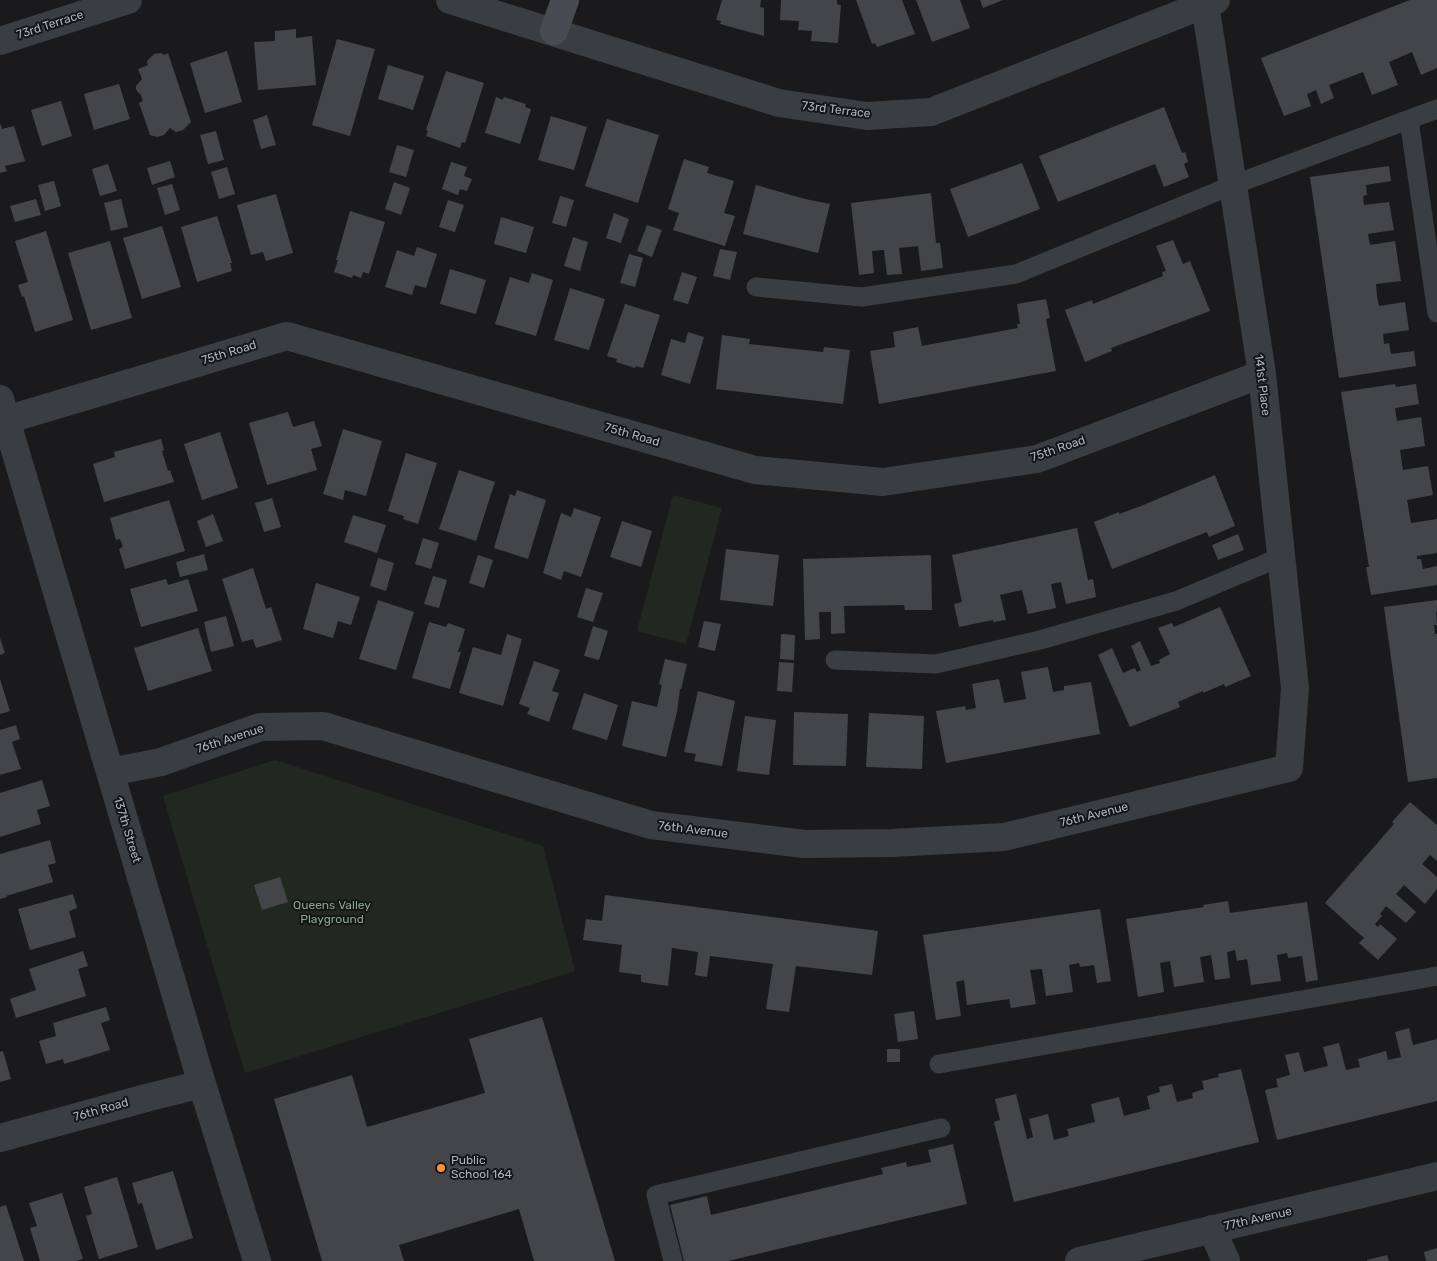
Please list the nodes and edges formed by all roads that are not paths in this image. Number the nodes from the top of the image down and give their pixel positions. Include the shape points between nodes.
1 (128, 0) edge
2 (450, 0) edge
3 (565, 0) edge
4 (1211, 2) edge
5 (554, 31) junction
6 (0, 41) edge
7 (1437, 110) edge
8 (1409, 120) junction
9 (1233, 185) junction
10 (756, 287) dead end
11 (1437, 314) edge
12 (1262, 374) junction
13 (3, 409) edge
14 (1281, 557) junction
15 (835, 660) dead end
16 (1289, 768) joint
17 (110, 772) junction
18 (1437, 976) edge
19 (939, 1064) dead end
20 (202, 1084) junction
21 (941, 1128) dead end
22 (0, 1138) edge
23 (1437, 1176) edge
24 (1212, 1230) junction
25 (257, 1261) edge
26 (673, 1261) edge
27 (1079, 1261) edge
28 (1226, 1261) edge

1 - 6 street, 73rd Terrace
2 - 5 street, 73rd Terrace
3 - 5 street
4 - 5 street, 73rd Terrace via 931,112 867,116 779,103
4 - 9 street, 141st Place
7 - 8 lane
8 - 9 lane
8 - 11 lane
9 - 10 lane via 1016,274 862,297
9 - 12 street, 141st Place
12 - 13 street, 75th Road via 1037,458 883,482 755,470 287,336
12 - 14 street, 141st Place
13 - 17 street, 137th Street
14 - 15 lane via 1176,601 1040,640 936,664
14 - 16 street, 141st Place via 1295,688
16 - 17 street, 76th Avenue via 1004,837 804,844 651,825 323,726 260,727 161,762
17 - 20 street, 137th Street
18 - 19 lane
20 - 22 street, 76th Road
20 - 25 street, 137th Street
21 - 26 lane via 656,1195
23 - 24 street, 77th Avenue
24 - 27 street, 77th Avenue
24 - 28 street

